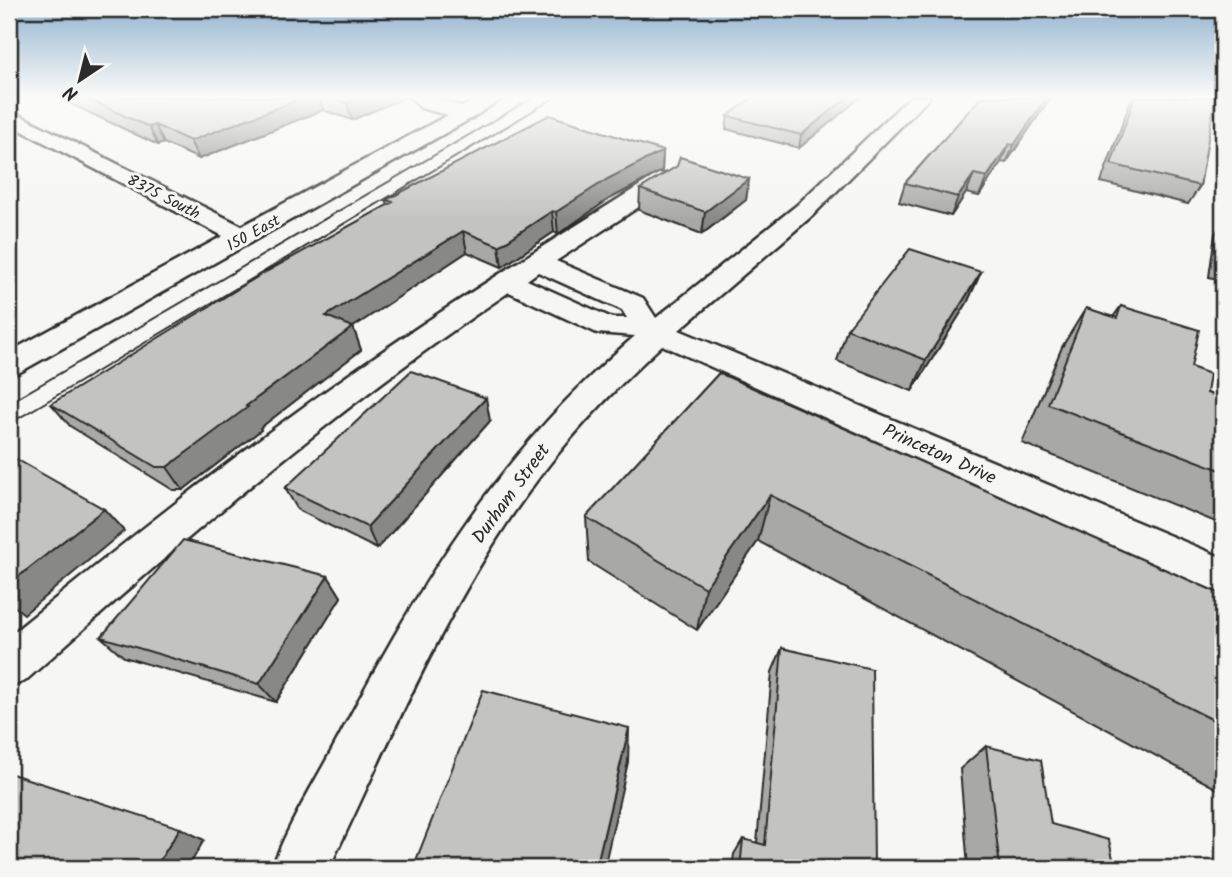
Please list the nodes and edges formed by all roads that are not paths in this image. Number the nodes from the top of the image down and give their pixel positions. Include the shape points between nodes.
1 (52, 138) edge
2 (422, 138) edge
3 (879, 138) edge
4 (666, 179) edge
5 (244, 237) junction
6 (537, 262) junction
7 (508, 281) junction
8 (652, 329) junction
9 (9, 365) edge
10 (1223, 577) edge
11 (9, 665) edge
12 (300, 868) edge

1 - 5 street, 8375 South
2 - 5 street, 150 East
3 - 8 street, Durham Street via 764,246
4 - 6 street
5 - 9 street, 150 East
6 - 7 street
6 - 8 street via 633,304
7 - 8 street via 607,327
7 - 11 street via 401,352 280,443
8 - 10 street, Princeton Drive
8 - 12 street, Durham Street via 549,439 495,509 439,597

